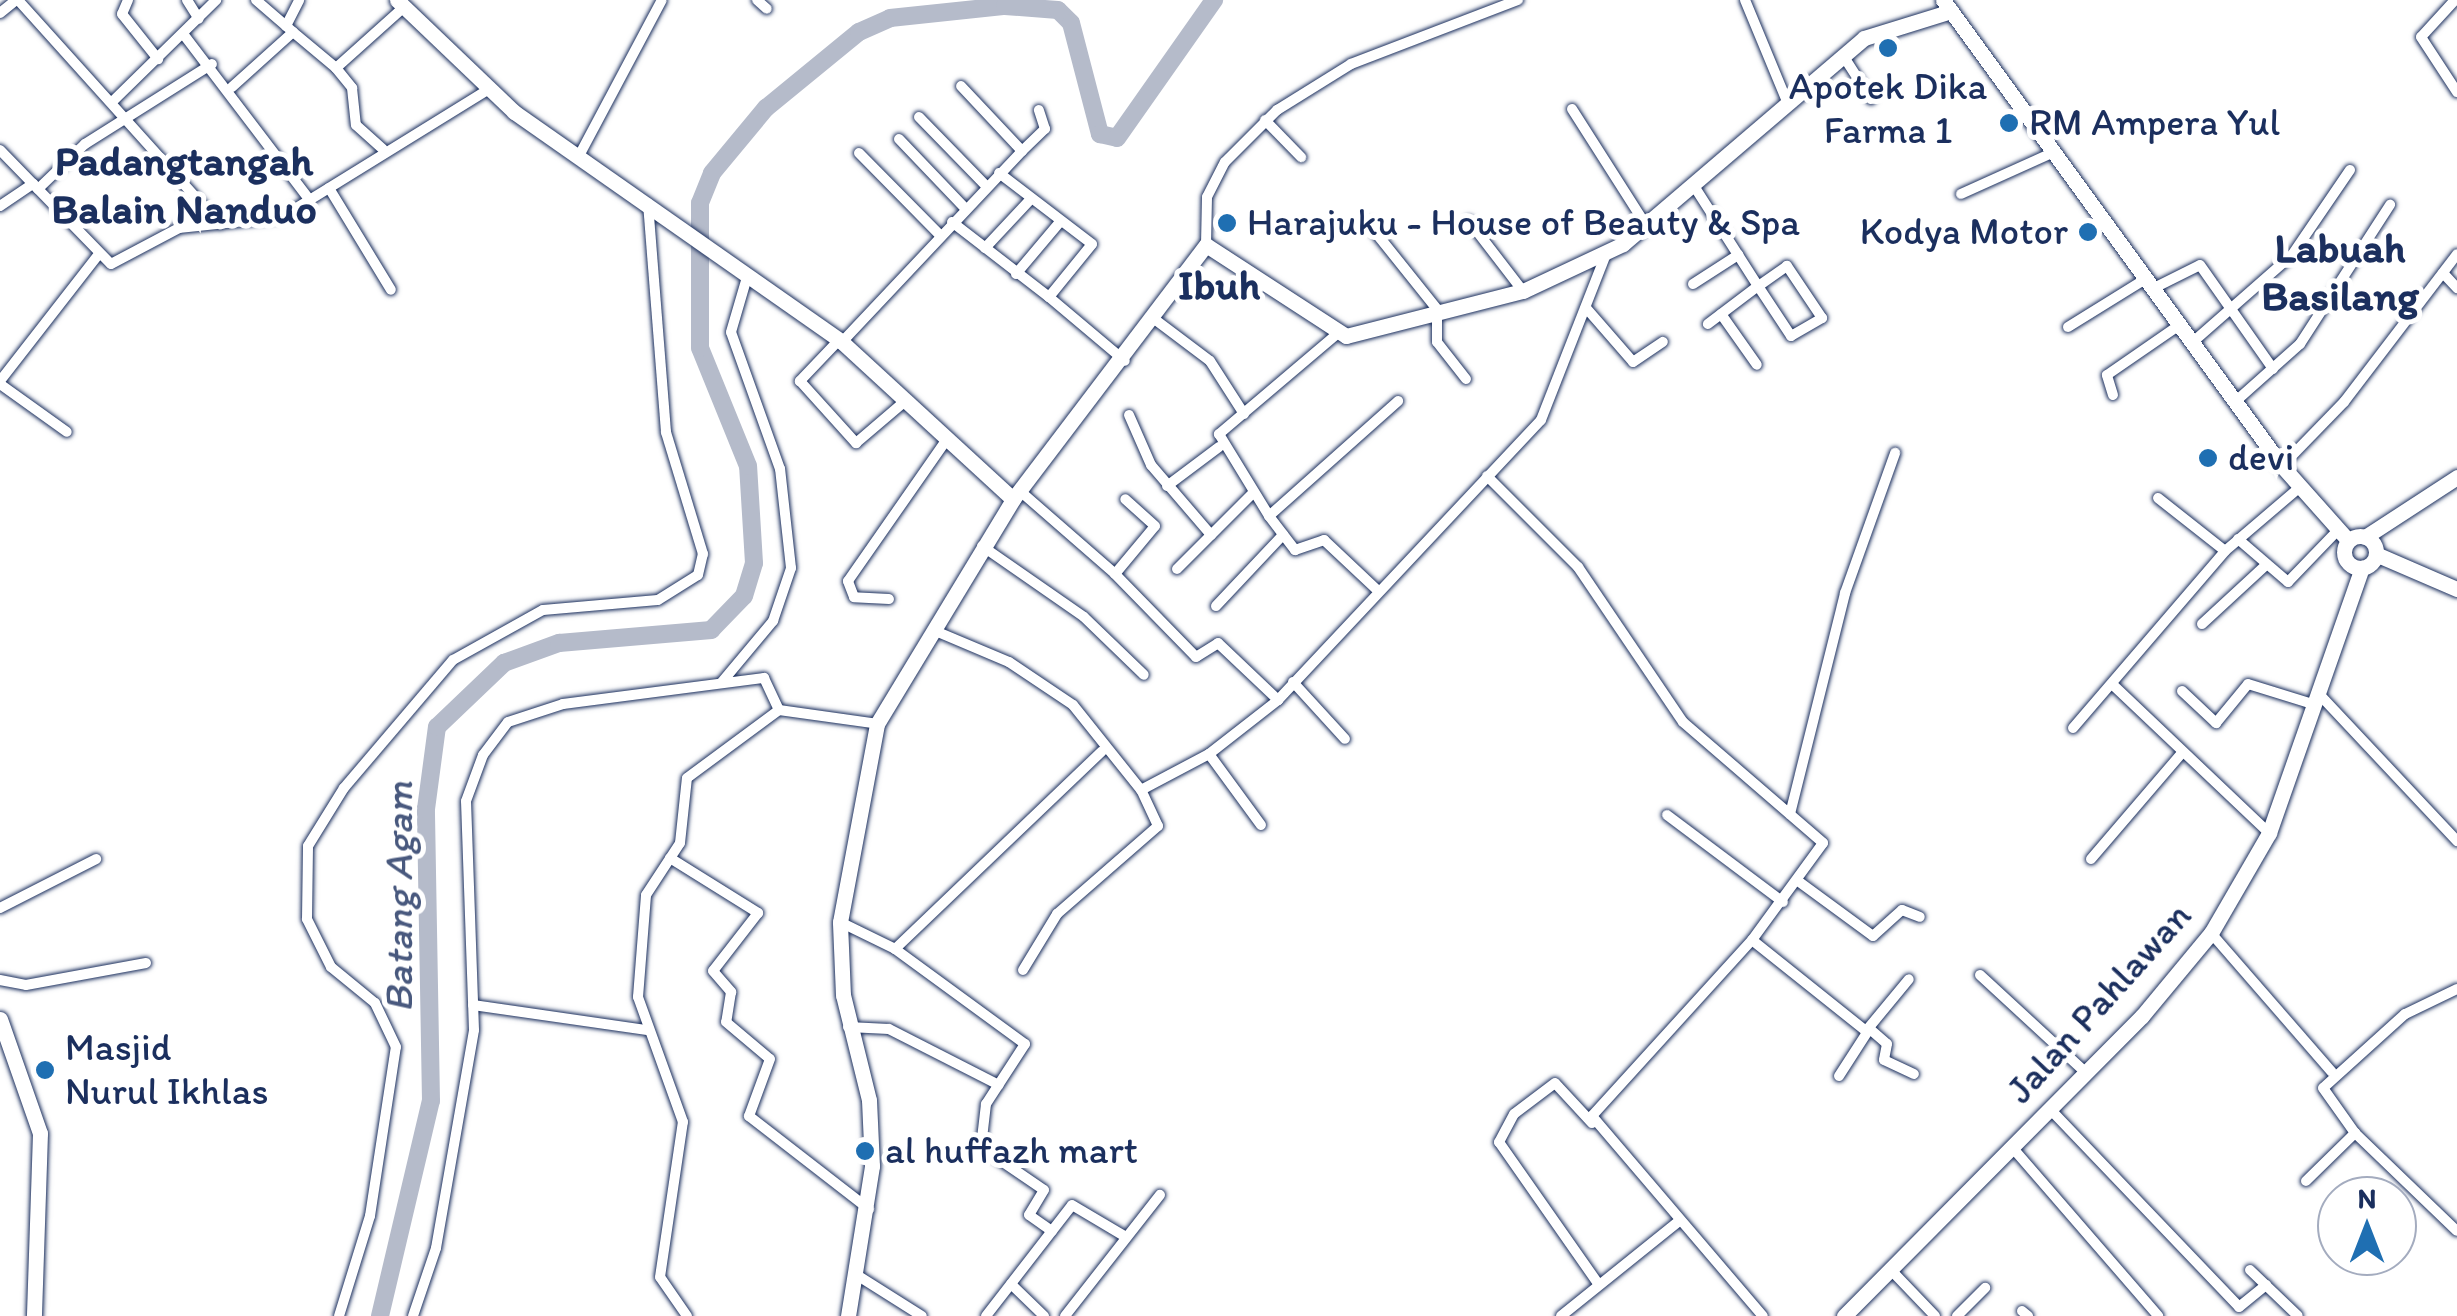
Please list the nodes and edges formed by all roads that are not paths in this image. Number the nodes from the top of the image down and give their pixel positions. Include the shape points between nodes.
1 (17, 0) edge
2 (128, 0) edge
3 (187, 0) edge
4 (216, 0) edge
5 (256, 0) edge
6 (299, 0) edge
7 (662, 0) edge
8 (757, 0) edge
9 (1518, 0) edge
10 (1745, 0) edge
11 (2454, 0) edge
12 (401, 4) edge
13 (1947, 6) edge
14 (767, 9) dead end
15 (0, 13) edge
16 (199, 20) junction
17 (289, 29) junction
18 (184, 34) junction
19 (1844, 57) junction
20 (158, 59) junction
21 (212, 64) junction
22 (336, 68) junction
23 (961, 86) dead end
24 (232, 87) junction
25 (488, 90) junction
26 (2457, 92) edge
27 (1786, 99) junction
28 (1871, 99) dead end
29 (112, 102) junction
30 (1572, 109) dead end
31 (1039, 110) dead end
32 (920, 117) dead end
33 (126, 118) junction
34 (1265, 120) junction
35 (899, 139) dead end
36 (384, 148) junction
37 (0, 150) edge
38 (1022, 151) junction
39 (2054, 152) junction
40 (859, 153) dead end
41 (580, 154) junction
42 (1300, 157) dead end
43 (2350, 170) dead end
44 (999, 173) junction
45 (35, 186) junction
46 (986, 186) junction
47 (1694, 186) junction
48 (328, 188) junction
49 (1961, 194) dead end
50 (310, 199) junction
51 (1029, 201) junction
52 (648, 202) junction
53 (2390, 205) dead end
54 (0, 206) edge
55 (965, 208) junction
56 (952, 222) junction
57 (1060, 222) junction
58 (1470, 222) dead end
59 (1368, 223) dead end
60 (220, 224) junction
61 (1646, 226) junction
62 (940, 235) junction
63 (1206, 245) junction
64 (985, 248) junction
65 (98, 254) junction
66 (1606, 254) junction
67 (2457, 254) edge
68 (1738, 255) junction
69 (748, 273) junction
70 (2443, 273) junction
71 (1016, 274) junction
72 (2150, 283) junction
73 (1693, 284) dead end
74 (1758, 286) junction
75 (2457, 288) edge
76 (391, 290) dead end
77 (1523, 291) junction
78 (1049, 298) junction
79 (2233, 307) junction
80 (1588, 309) junction
81 (1439, 314) junction
82 (1721, 314) junction
83 (1158, 321) junction
84 (1708, 324) dead end
85 (2182, 324) junction
86 (2068, 327) dead end
87 (1337, 334) junction
88 (841, 341) junction
89 (2194, 341) junction
90 (1663, 342) dead end
91 (1126, 361) junction
92 (1757, 364) dead end
93 (2273, 369) junction
94 (1466, 379) dead end
95 (0, 382) edge
96 (2113, 395) dead end
97 (1398, 401) dead end
98 (2236, 401) junction
99 (904, 402) junction
100 (1244, 414) junction
101 (1129, 415) dead end
102 (67, 432) dead end
103 (946, 439) junction
104 (1219, 447) junction
105 (1895, 453) dead end
106 (2282, 466) junction
107 (1487, 476) junction
108 (2457, 477) edge
109 (1167, 486) junction
110 (2300, 487) junction
111 (1253, 493) junction
112 (1016, 495) junction
113 (2158, 498) dead end
114 (1125, 499) dead end
115 (1269, 516) junction
116 (1210, 535) junction
117 (2343, 535) junction
118 (1283, 536) junction
119 (2365, 537) junction
120 (2238, 539) junction
121 (982, 546) junction
122 (2225, 550) junction
123 (2378, 554) junction
124 (2266, 565) junction
125 (2362, 568) junction
126 (1178, 569) dead end
127 (1115, 574) junction
128 (1376, 589) junction
129 (2457, 589) edge
130 (889, 599) dead end
131 (1216, 606) dead end
132 (2202, 624) dead end
133 (933, 630) junction
134 (1144, 675) dead end
135 (1294, 682) junction
136 (722, 683) junction
137 (2112, 684) junction
138 (2182, 692) dead end
139 (1278, 700) junction
140 (2318, 700) junction
141 (778, 710) junction
142 (878, 724) junction
143 (2073, 728) dead end
144 (1345, 739) dead end
145 (1102, 752) junction
146 (1209, 754) junction
147 (2181, 754) junction
148 (1141, 790) junction
149 (1790, 814) junction
150 (1667, 815) dead end
151 (1261, 825) dead end
152 (2269, 833) junction
153 (2457, 841) edge
154 (670, 858) junction
155 (96, 860) dead end
156 (2091, 860) dead end
157 (1798, 881) junction
158 (1783, 902) junction
159 (0, 908) edge
160 (1920, 917) dead end
161 (840, 922) junction
162 (2210, 932) junction
163 (1752, 940) junction
164 (895, 949) junction
165 (146, 962) dead end
166 (1023, 970) dead end
167 (1980, 974) dead end
168 (1909, 979) dead end
169 (0, 980) edge
170 (2457, 988) edge
171 (473, 1005) junction
172 (0, 1019) edge
173 (848, 1027) junction
174 (647, 1030) junction
175 (1870, 1030) junction
176 (4, 1040) edge
177 (2084, 1071) junction
178 (2332, 1072) junction
179 (1914, 1074) dead end
180 (1838, 1076) dead end
181 (999, 1085) junction
182 (2050, 1108) junction
183 (1592, 1123) junction
184 (2355, 1134) junction
185 (2012, 1146) junction
186 (2306, 1181) dead end
187 (1160, 1194) dead end
188 (870, 1210) junction
189 (1678, 1222) junction
190 (1052, 1231) junction
191 (2457, 1231) edge
192 (1126, 1237) junction
193 (1890, 1269) junction
194 (2250, 1270) dead end
195 (860, 1277) junction
196 (1011, 1284) junction
197 (1599, 1286) junction
198 (2266, 1286) junction
199 (1986, 1288) dead end
200 (2151, 1313) edge
201 (34, 1316) edge
202 (339, 1316) edge
203 (413, 1316) edge
204 (688, 1316) edge
205 (848, 1316) edge
206 (922, 1316) edge
207 (986, 1316) edge
208 (1044, 1316) edge
209 (1065, 1316) edge
210 (1561, 1316) edge
211 (1763, 1316) edge
212 (1844, 1316) edge
213 (1935, 1316) edge
214 (1957, 1316) edge
215 (2298, 1316) edge

1 - 15 street
1 - 29 street
2 - 20 street via 122,14
3 - 16 street
4 - 16 street
5 - 17 street
6 - 17 street
7 - 41 street
8 - 14 street
9 - 34 street via 1351,64
10 - 27 street
11 - 26 street via 2421,38
12 - 22 street
12 - 25 street
13 - 19 street via 1876,31
13 - 39 street
16 - 18 street
17 - 22 street
17 - 24 street
18 - 20 street
18 - 21 street
19 - 27 street via 1824,81
19 - 28 street
20 - 29 street
21 - 24 street
21 - 33 street
22 - 36 street via 352,88 356,125
23 - 38 street
24 - 50 street
25 - 36 street
25 - 41 street
27 - 47 street
29 - 33 street
30 - 61 street
31 - 38 street via 1044,129
32 - 46 street
33 - 45 street
33 - 60 street
34 - 42 street
34 - 63 street via 1207,198
35 - 55 street
36 - 48 street
37 - 45 street
38 - 44 street
39 - 49 street
39 - 72 street
40 - 62 street
41 - 52 street
43 - 79 street via 2292,255
44 - 46 street
44 - 51 street
45 - 54 street
45 - 65 street
46 - 55 street
47 - 61 street
47 - 68 street
48 - 50 street
48 - 76 street
50 - 60 street via 282,217
51 - 57 street
51 - 64 street
52 - 69 street
52 - 202 street via 666,432 704,554 698,576 658,600 543,610 453,660 344,788 308,846 307,920 331,967 381,1012 396,1047 370,1216
53 - 93 street via 2300,344
55 - 56 street
56 - 62 street
56 - 64 street
57 - 71 street
57 - 78 street via 1092,244
58 - 77 street
59 - 81 street
60 - 65 street via 192,225 110,264
61 - 66 street
62 - 88 street
63 - 83 street
63 - 87 street
64 - 71 street
65 - 95 street
66 - 77 street
66 - 80 street
67 - 70 street
68 - 73 street
68 - 74 street
69 - 88 street
69 - 136 street via 730,332 780,469 791,568 772,621
70 - 75 street
70 - 106 street
71 - 78 street
72 - 79 street via 2198,264
72 - 85 street
72 - 86 street
74 - 74 street via 1794,337 1821,320 1790,267
74 - 82 street
77 - 81 street
78 - 91 street
79 - 89 street
79 - 93 street
80 - 90 street via 1633,362
80 - 107 street via 1540,420
81 - 87 street
81 - 94 street via 1437,342
82 - 84 street
82 - 92 street
83 - 91 street
83 - 100 street via 1210,361
85 - 89 street
85 - 96 street via 2107,375
87 - 100 street
88 - 99 street
88 - 99 street via 801,383 856,443
89 - 98 street
91 - 112 street
93 - 98 street
95 - 102 street
97 - 115 street
98 - 106 street
99 - 103 street
100 - 104 street via 1219,434
101 - 109 street
103 - 112 street
103 - 130 street via 848,581 854,597
104 - 109 street
104 - 111 street
105 - 149 street via 1845,593
106 - 110 street
107 - 128 street
107 - 149 street via 1578,566 1683,722
108 - 119 street
109 - 116 street
110 - 117 street
110 - 120 street
111 - 115 street
111 - 116 street
112 - 121 street
112 - 127 street
113 - 122 street
114 - 127 street via 1155,526
115 - 118 street
116 - 126 street
117 - 119 street
117 - 124 street via 2288,582
117 - 125 street via 2347,562
118 - 128 street via 1295,550 1324,540
118 - 131 street
119 - 123 street
120 - 122 street
120 - 124 street
121 - 133 street
121 - 134 street via 1084,617
122 - 137 street
123 - 125 street
123 - 129 street
124 - 132 street
125 - 140 street, Jalan Pahlawan
127 - 139 street via 1196,657 1218,643
128 - 135 street
133 - 142 street
133 - 145 street via 1047,686 1090,724
135 - 139 street
135 - 144 street
136 - 141 street via 770,680
136 - 171 street via 539,709 495,735 466,801
137 - 143 street
137 - 147 street
138 - 140 street via 2216,723 2248,684
139 - 146 street
140 - 152 street, Jalan Pahlawan
140 - 153 street
141 - 142 street
141 - 154 street via 687,778
142 - 161 street
145 - 148 street
145 - 164 street
146 - 148 street
146 - 151 street
147 - 152 street
147 - 156 street
148 - 166 street via 1158,826 1057,914
149 - 157 street via 1823,844
150 - 158 street
152 - 162 street, Jalan Pahlawan
154 - 174 street via 646,895 638,947
154 - 188 street via 758,913 713,971 730,992 726,1022 770,1059 749,1116
155 - 159 street
157 - 158 street
157 - 160 street via 1873,936 1902,910
158 - 163 street
161 - 164 street
161 - 173 street
162 - 177 street, Jalan Pahlawan
162 - 178 street
163 - 175 street
163 - 183 street
164 - 181 street via 1025,1044
165 - 169 street via 26,985
167 - 177 street
168 - 175 street
170 - 178 street via 2405,1014
171 - 174 street
171 - 203 street via 436,1248
172 - 176 street
173 - 181 street via 878,1025
173 - 188 street via 868,1100
174 - 204 street via 684,1122 660,1278
175 - 179 street via 1887,1044 1884,1060
175 - 180 street
176 - 201 street via 40,1134
177 - 182 street, Jalan Pahlawan
178 - 184 street via 2324,1095
181 - 190 street via 985,1107 982,1147 1044,1190 1028,1212
182 - 185 street, Jalan Pahlawan
182 - 198 street via 2241,1308
183 - 189 street
183 - 197 street via 1555,1083 1514,1114 1498,1142
184 - 186 street
184 - 191 street
185 - 193 street, Jalan Pahlawan
185 - 200 street
187 - 192 street
188 - 195 street
189 - 197 street
189 - 211 street
190 - 192 street via 1077,1204
190 - 196 street
192 - 209 street
193 - 212 street, Jalan Pahlawan
193 - 213 street
194 - 198 street
195 - 205 street
195 - 206 street
196 - 207 street
196 - 208 street
197 - 210 street
198 - 215 street
199 - 214 street

